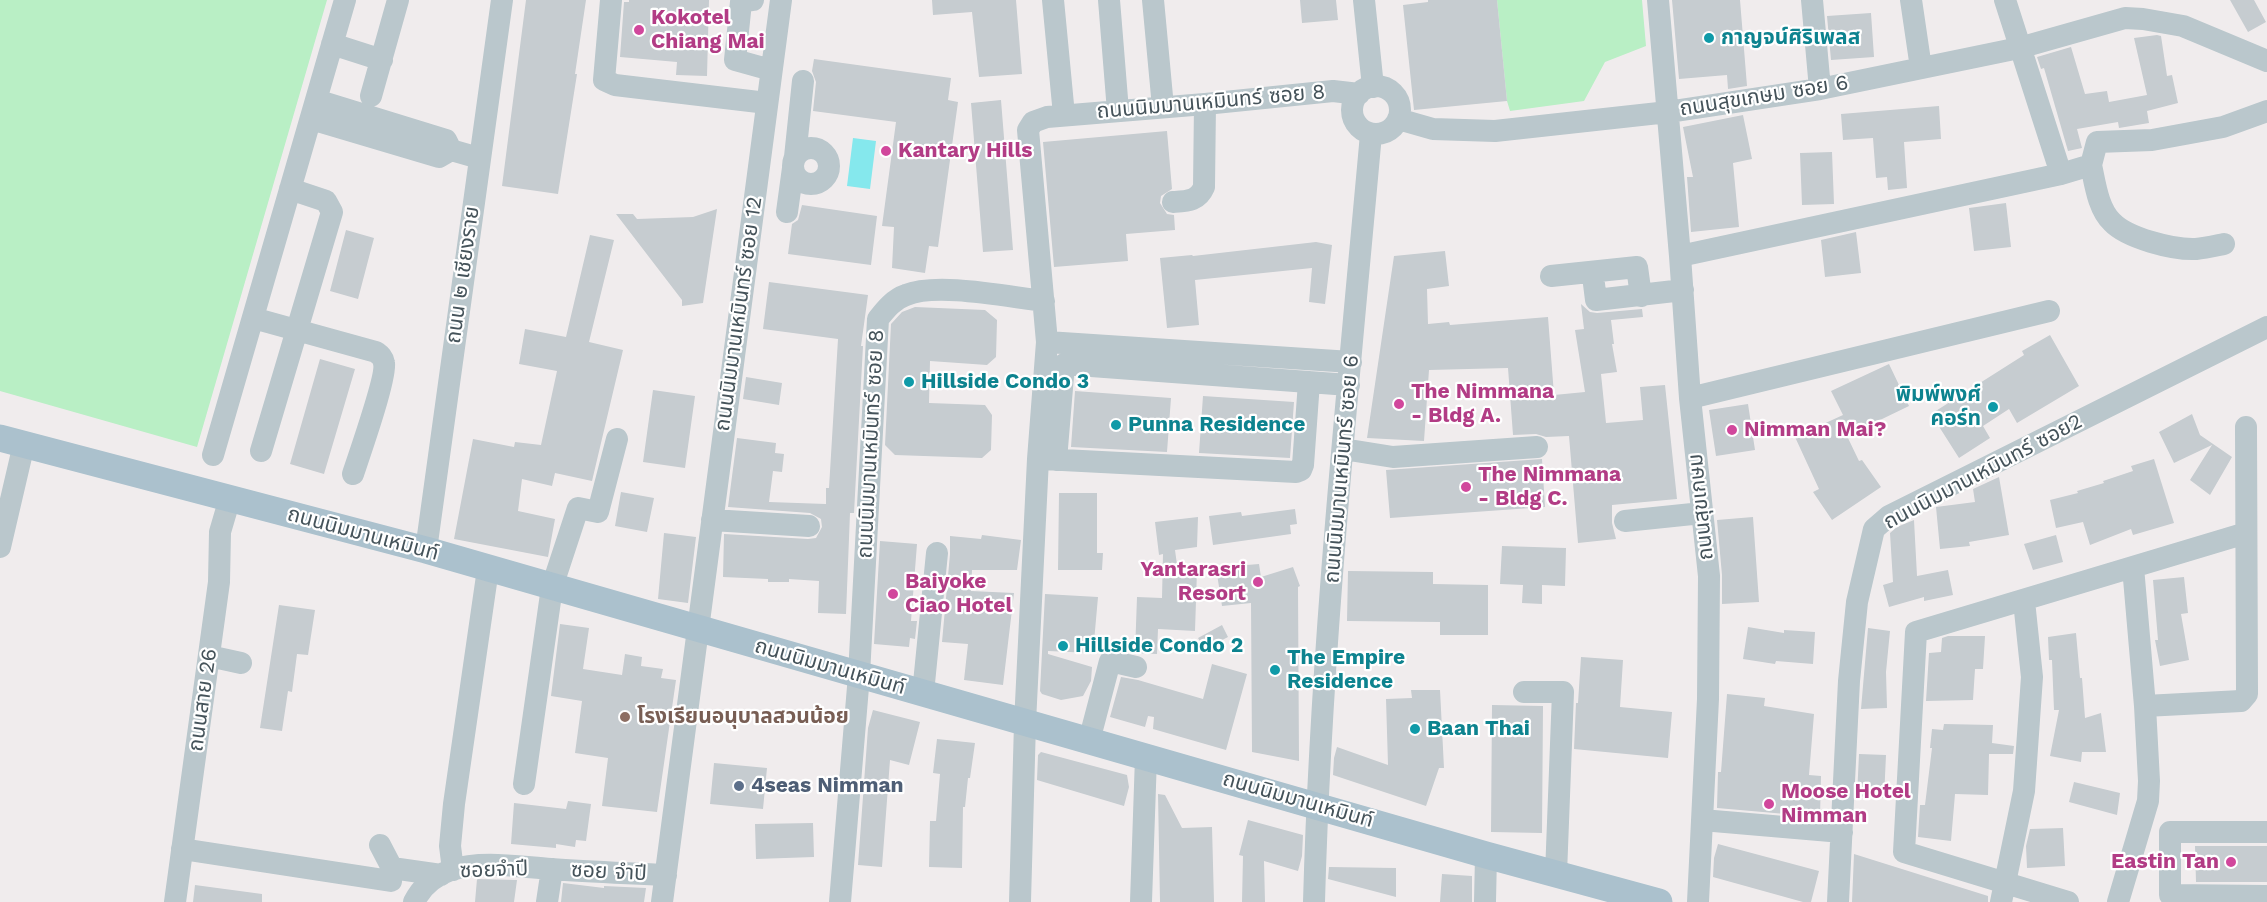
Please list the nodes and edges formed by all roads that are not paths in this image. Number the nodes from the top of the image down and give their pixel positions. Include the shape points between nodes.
1 (345, 0) edge
2 (398, 0) edge
3 (502, 0) edge
4 (610, 0) edge
5 (753, 0) edge
6 (781, 0) edge
7 (1053, 0) edge
8 (1109, 0) edge
9 (1153, 0) edge
10 (1364, 0) edge
11 (1659, 0) edge
12 (1812, 0) edge
13 (1911, 0) edge
14 (2005, 0) edge
15 (2123, 9) edge
16 (332, 44) junction
17 (2019, 48) junction
18 (382, 60) junction
19 (2267, 61) edge
20 (1921, 68) junction
21 (771, 69) junction
22 (803, 81) dead end
23 (1820, 89) junction
24 (1366, 90) junction
25 (371, 96) dead end
26 (767, 103) junction
27 (1205, 104) junction
28 (1163, 108) junction
29 (313, 109) junction
30 (1118, 111) junction
31 (2267, 111) edge
32 (1668, 112) junction
33 (1064, 116) junction
34 (1398, 119) junction
35 (1371, 134) junction
36 (479, 158) junction
37 (2091, 165) junction
38 (793, 171) junction
39 (2061, 174) junction
40 (756, 184) junction
41 (290, 189) junction
42 (1173, 202) dead end
43 (787, 212) dead end
44 (2224, 244) dead end
45 (1680, 256) junction
46 (1551, 276) dead end
47 (1594, 284) dead end
48 (1683, 290) junction
49 (1641, 296) junction
50 (1044, 302) junction
51 (2049, 311) dead end
52 (253, 318) junction
53 (2267, 327) edge
54 (298, 330) junction
55 (1047, 342) junction
56 (1351, 362) junction
57 (1309, 382) junction
58 (1349, 385) junction
59 (1690, 398) junction
60 (2246, 427) dead end
61 (617, 439) dead end
62 (12, 441) edge
63 (1537, 447) dead end
64 (1343, 449) junction
65 (261, 451) dead end
66 (213, 455) dead end
67 (1047, 460) junction
68 (353, 474) dead end
69 (230, 498) junction
70 (1702, 513) junction
71 (712, 520) junction
72 (1625, 521) dead end
73 (809, 526) dead end
74 (2246, 533) junction
75 (0, 547) edge
76 (426, 550) junction
77 (937, 553) dead end
78 (2133, 567) junction
79 (488, 568) junction
80 (552, 587) junction
81 (2024, 601) junction
82 (697, 629) junction
83 (209, 656) junction
84 (241, 663) dead end
85 (1136, 667) dead end
86 (859, 675) junction
87 (1524, 692) dead end
88 (923, 693) junction
89 (2145, 706) junction
90 (1025, 723) junction
91 (1089, 741) junction
92 (1146, 757) junction
93 (524, 784) dead end
94 (1316, 804) junction
95 (1702, 820) junction
96 (1842, 832) junction
97 (2267, 832) edge
98 (380, 844) dead end
99 (182, 849) junction
100 (1486, 855) junction
101 (392, 868) junction
102 (552, 869) junction
103 (447, 872) junction
104 (1556, 874) junction
105 (666, 875) junction
106 (2003, 893) edge
107 (1606, 895) edge
108 (2267, 896) edge
109 (175, 902) edge
110 (414, 902) edge
111 (547, 902) edge
112 (662, 902) edge
113 (840, 902) edge
114 (1020, 902) edge
115 (1141, 902) edge
116 (1314, 902) edge
117 (1485, 902) edge
118 (1659, 902) edge
119 (1698, 902) edge
120 (1838, 902) edge
121 (2068, 902) edge
122 (2118, 902) edge

1 - 16 street
2 - 18 street
3 - 36 street, ถนน ๒ เชียงราย
4 - 26 street via 604,80 615,85
5 - 21 street via 741,2 735,60
6 - 21 street, ถนนนิมมานเหมินทร์ ซอย 12
7 - 33 street
8 - 30 street
9 - 28 street
10 - 24 street
11 - 32 street, ถนนสุขเกษม
12 - 23 street
13 - 20 street
14 - 17 street
15 - 17 street, ถนนสุขเกษม ซอย 6
15 - 19 street via 2144,19 2183,26
16 - 18 street
16 - 29 street
17 - 20 street, ถนนสุขเกษม ซอย 6
17 - 39 street
18 - 25 street
20 - 23 street, ถนนสุขเกษม ซอย 6
21 - 26 street, ถนนนิมมานเหมินทร์ ซอย 12
22 - 38 street
23 - 32 street, ถนนสุขเกษม ซอย 6
24 - 27 street, ถนนนิมมานเหมินทร์ ซอย 8
24 - 34 street via 1386,89 1397,98
24 - 35 street via 1353,107 1355,121
26 - 40 street, ถนนนิมมานเหมินทร์ ซอย 12
27 - 28 street, ถนนนิมมานเหมินทร์ ซอย 8
27 - 42 street via 1204,187 1196,199
28 - 30 street, ถนนนิมมานเหมินทร์ ซอย 8
29 - 36 street via 390,133 446,140 451,150
29 - 41 street
30 - 33 street, ถนนนิมมานเหมินทร์ ซอย 8
31 - 37 street via 2223,127 2152,140 2097,142
32 - 34 street, ถนนสุขเกษม ซอย 6 via 1495,131 1433,129
32 - 45 street, ถนนสุขเกษม
33 - 50 street, ถนนนิมมานเหมินทร์ ซอย 8 via 1038,119 1028,130
34 - 35 street via 1385,133
35 - 56 street, ถนนนิมมานเหมินทร์ ซอย 6
36 - 76 street, ถนน ๒ เชียงราย
37 - 39 street
37 - 44 street via 2097,195 2110,221 2130,236 2194,249
38 - 40 street
38 - 43 street
39 - 45 street
40 - 71 street, ถนนนิมมานเหมินทร์ ซอย 12
41 - 52 street
41 - 54 street via 326,201 332,212
45 - 48 street, ถนนสุขเกษม
46 - 49 street via 1637,267
47 - 49 street via 1596,300
48 - 49 street
48 - 59 street, ถนนสุขเกษม
50 - 55 street, ถนนนิมมานเหมินทร์ ซอย 8
50 - 86 street, ถนนนิมมานเหมินทร์ ซอย 8 via 935,289 904,295 878,319
51 - 59 street
52 - 54 street
52 - 66 street
53 - 96 street, ถนนนิมมานเหมินทร์ ซอย2 via 1889,516 1874,529 1857,602
54 - 65 street
54 - 68 street via 376,352 385,364
55 - 56 street
55 - 67 street, ถนนนิมมานเหมินทร์ ซอย 8
56 - 58 street, ถนนนิมมานเหมินทร์ ซอย 6
57 - 58 street
57 - 67 street via 1064,364
57 - 67 street via 1303,465 1296,472
58 - 64 street, ถนนนิมมานเหมินทร์ ซอย 6
59 - 70 street, ถนนสุขเกษม
60 - 74 street
61 - 80 street via 598,512 578,508
62 - 69 main road, ถนนนิมมานเหมินท์
62 - 75 street
63 - 64 street via 1393,457
64 - 94 street, ถนนนิมมานเหมินทร์ ซอย 6
67 - 90 street
69 - 76 main road, ถนนนิมมานเหมินท์
69 - 83 street, ถนนสาย 26 via 220,532 219,582
70 - 72 street
70 - 95 street, ถนนสุขเกษม via 1709,576
71 - 73 street
71 - 82 street, ถนนนิมมานเหมินทร์ ซอย 12
74 - 78 street
74 - 89 street via 2247,694 2241,701
76 - 79 main road, ถนนนิมมานเหมินท์
77 - 88 street
78 - 81 street
78 - 89 street
79 - 80 main road, ถนนนิมมานเหมินท์
79 - 103 street
80 - 82 main road, ถนนนิมมานเหมินท์
80 - 93 street
81 - 106 street via 2032,677 2024,791
81 - 106 street via 1916,632 1904,852
82 - 86 main road, ถนนนิมมานเหมินท์
82 - 105 street, ถนนนิมมานเหมินทร์ ซอย 12
83 - 84 street
83 - 99 street, ถนนสาย 26
85 - 91 street via 1110,662
86 - 88 main road, ถนนนิมมานเหมินท์
86 - 113 street, ถนนนิมมานเหมินทร์ ซอย 8
87 - 104 street via 1563,692
88 - 90 main road, ถนนนิมมานเหมินท์
89 - 122 street via 2148,801
90 - 91 main road, ถนนนิมมานเหมินท์
90 - 114 street
91 - 92 main road, ถนนนิมมานเหมินท์
92 - 94 main road, ถนนนิมมานเหมินท์
92 - 115 street
94 - 100 main road, ถนนนิมมานเหมินท์
94 - 116 street, ถนนนิมมานเหมินทร์ ซอย 6
95 - 96 street
95 - 119 street, ถนนสุขเกษม
96 - 120 street, ถนนนิมมานเหมินทร์ ซอย2
97 - 108 street via 2170,832 2170,895
98 - 101 street
99 - 101 street via 391,881
99 - 109 street, ถนนสาย 26
100 - 104 main road, ถนนนิมมานเหมินท์
100 - 117 street
101 - 103 street
102 - 103 street, ซอยจำปี via 501,866
102 - 105 street, ซอย จำปี
102 - 111 street
103 - 110 street, ซอยจำปี via 420,890
104 - 107 main road, ถนนนิมมานเหมินท์
105 - 112 street, ถนนนิมมานเหมินทร์ ซอย 12
106 - 121 street
107 - 118 main road, ถนนนิมมานเหมินท์

